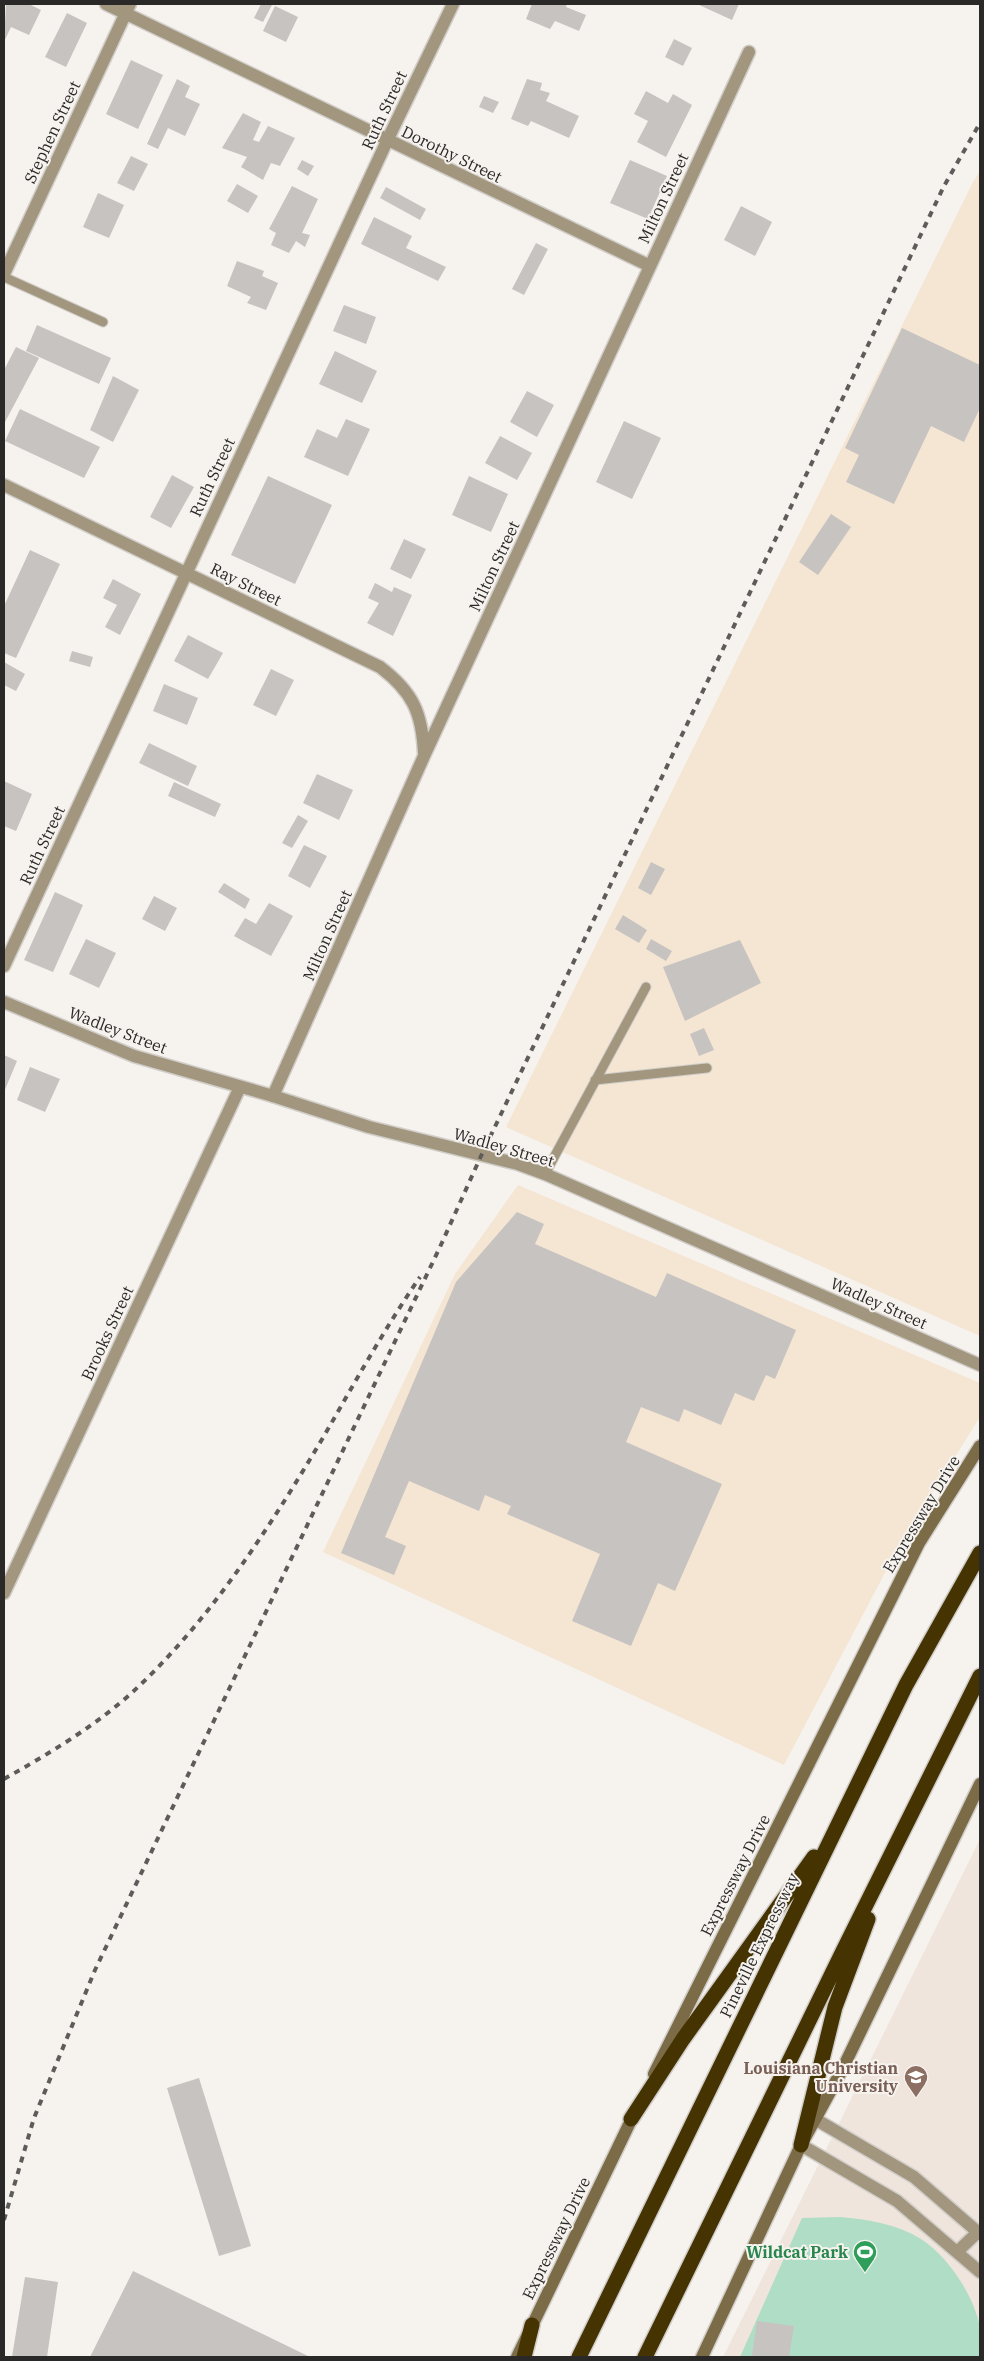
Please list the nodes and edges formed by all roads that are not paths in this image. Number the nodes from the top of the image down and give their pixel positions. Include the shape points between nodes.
1 (106, 4) edge
2 (453, 4) edge
3 (128, 8) edge
4 (749, 52) dead end
5 (388, 140) junction
6 (650, 266) junction
7 (4, 276) edge
8 (103, 322) dead end
9 (4, 485) edge
10 (186, 573) junction
11 (424, 756) junction
12 (4, 966) edge
13 (646, 987) dead end
14 (4, 1002) edge
15 (707, 1068) dead end
16 (595, 1080) junction
17 (240, 1087) junction
18 (273, 1096) junction
19 (545, 1174) junction
20 (980, 1365) edge
21 (980, 1446) edge
22 (980, 1554) edge
23 (4, 1593) edge
24 (980, 1676) edge
25 (980, 1784) edge
26 (834, 1830) junction
27 (891, 1857) junction
28 (631, 2119) junction
29 (815, 2119) junction
30 (801, 2145) junction
31 (979, 2232) edge
32 (958, 2251) junction
33 (980, 2272) edge
34 (532, 2326) junction
35 (516, 2357) edge
36 (524, 2357) edge
37 (579, 2357) edge
38 (645, 2357) edge
39 (702, 2357) edge

1 - 3 street, Dorothy Street
2 - 5 street, Ruth Street
3 - 5 street, Dorothy Street
3 - 7 street, Stephen Street
4 - 6 street, Milton Street
5 - 6 street, Dorothy Street
5 - 10 street, Ruth Street
6 - 11 street, Milton Street
7 - 8 lane
9 - 10 street, Ray Street
10 - 11 street, Ray Street via 380,667 396,679 417,709
10 - 12 street, Ruth Street
11 - 18 street, Milton Street
13 - 16 lane
14 - 17 street, Wadley Street via 134,1056
15 - 16 lane
16 - 19 lane
17 - 18 street, Wadley Street
17 - 23 street, Brooks Street
18 - 19 street, Wadley Street via 369,1127 518,1164
19 - 20 street, Wadley Street
21 - 28 main road, Expressway Drive via 919,1543
22 - 26 highway, Pineville Expressway via 906,1686
24 - 27 highway
25 - 29 main road via 842,2070
26 - 28 highway via 683,2039
26 - 37 highway, Pineville Expressway
27 - 30 highway via 835,2007
27 - 38 highway
28 - 34 main road, Expressway Drive
29 - 30 main road
29 - 31 street via 914,2177
30 - 32 street via 897,2201
30 - 39 main road
31 - 32 street
32 - 33 street
34 - 35 main road, Expressway Drive
34 - 36 highway

